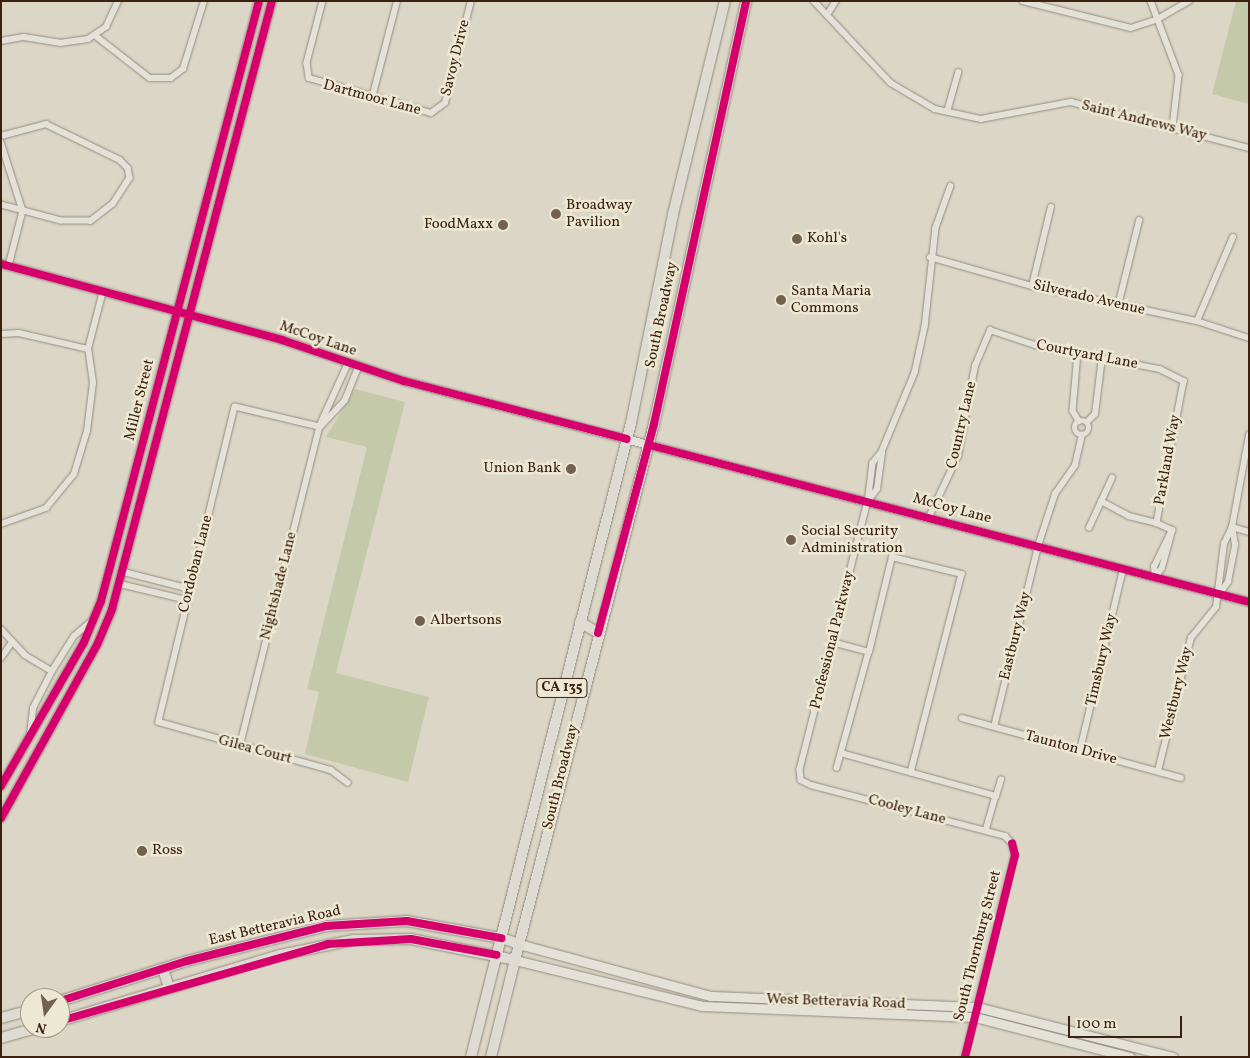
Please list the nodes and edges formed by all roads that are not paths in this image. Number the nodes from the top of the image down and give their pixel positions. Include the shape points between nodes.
1 (118, 1) edge
2 (204, 1) edge
3 (259, 1) edge
4 (272, 1) edge
5 (323, 1) edge
6 (397, 1) edge
7 (471, 1) edge
8 (725, 1) edge
9 (746, 1) edge
10 (814, 1) edge
11 (836, 1) edge
12 (1023, 1) edge
13 (1151, 1) edge
14 (1189, 1) edge
15 (1045, 4) edge
16 (828, 12) junction
17 (1158, 19) junction
18 (96, 36) junction
19 (1, 41) edge
20 (958, 73) dead end
21 (372, 98) junction
22 (947, 112) junction
23 (437, 113) joint
24 (1173, 128) junction
25 (1, 136) edge
26 (1, 142) edge
27 (1249, 148) edge
28 (952, 186) dead end
29 (1, 205) edge
30 (1051, 207) dead end
31 (22, 211) junction
32 (1139, 221) dead end
33 (1233, 237) dead end
34 (930, 257) junction
35 (5, 265) edge
36 (1032, 286) junction
37 (102, 291) junction
38 (1118, 306) junction
39 (176, 310) junction
40 (190, 314) junction
41 (1197, 321) junction
42 (990, 330) joint
43 (1, 334) edge
44 (1249, 338) edge
45 (88, 349) junction
46 (1078, 353) junction
47 (1102, 358) junction
48 (348, 364) junction
49 (358, 367) junction
50 (1184, 381) joint
51 (1079, 421) junction
52 (1087, 422) junction
53 (319, 428) junction
54 (1082, 435) junction
55 (1249, 435) edge
56 (627, 439) junction
57 (648, 445) junction
58 (882, 452) junction
59 (1112, 478) dead end
60 (868, 501) junction
61 (1101, 501) junction
62 (929, 517) junction
63 (1157, 522) junction
64 (1, 524) edge
65 (1232, 527) junction
66 (1089, 528) dead end
67 (1249, 532) edge
68 (1038, 546) junction
69 (1123, 569) junction
70 (124, 572) junction
71 (1154, 577) junction
72 (120, 584) junction
73 (190, 590) junction
74 (1218, 594) junction
75 (187, 600) junction
76 (1249, 602) edge
77 (94, 619) junction
78 (580, 622) junction
79 (601, 622) junction
80 (1, 629) edge
81 (598, 634) junction
82 (12, 642) junction
83 (832, 642) junction
84 (869, 652) junction
85 (1, 658) edge
86 (52, 671) junction
87 (962, 718) dead end
88 (159, 722) joint
89 (994, 727) junction
90 (29, 739) junction
91 (240, 746) junction
92 (1080, 750) junction
93 (841, 754) junction
94 (838, 768) dead end
95 (1158, 771) junction
96 (911, 773) junction
97 (1181, 778) dead end
98 (801, 780) joint
99 (1000, 780) dead end
100 (348, 783) dead end
101 (1, 786) edge
102 (996, 796) junction
103 (1, 818) edge
104 (986, 831) junction
105 (1012, 843) joint
106 (501, 938) junction
107 (519, 944) junction
108 (498, 955) junction
109 (515, 960) junction
110 (163, 969) junction
111 (169, 988) junction
112 (70, 998) edge
113 (976, 1007) junction
114 (20, 1013) edge
115 (70, 1017) edge
116 (975, 1017) junction
117 (1, 1018) edge
118 (20, 1032) edge
119 (1, 1038) edge
120 (471, 1057) edge
121 (491, 1057) edge
122 (965, 1057) edge
123 (1130, 1057) edge
124 (1173, 1057) edge

1 - 18 street via 112,18
2 - 18 street via 183,69 171,78 150,78
3 - 39 street, Miller Street
4 - 40 street, Miller Street
5 - 21 street, Dartmoor Lane via 307,63 309,78
6 - 21 street
7 - 23 street, Savoy Drive via 445,103
8 - 56 main road, South Broadway / CA 135 via 673,214
9 - 57 main road, South Broadway / CA 135
10 - 16 street, Saint Andrews Way
11 - 16 street
12 - 15 street
13 - 17 street
14 - 17 street
15 - 17 street via 1131,28
16 - 22 street, Saint Andrews Way via 891,83 914,100
17 - 24 street via 1180,85
18 - 19 street via 60,42 24,36
20 - 22 street
21 - 23 street, Dartmoor Lane
22 - 24 street, Saint Andrews Way via 981,119 1071,102
24 - 27 street, Saint Andrews Way
25 - 31 street via 46,124 120,160 130,171 113,204 91,221 61,221
26 - 31 street
28 - 34 street, Professional Parkway
29 - 31 street
30 - 36 street
31 - 35 street
32 - 38 street
33 - 41 street
34 - 36 street, Silverado Avenue
34 - 58 street, Professional Parkway via 925,327 915,373
35 - 37 street, McCoy Lane
36 - 38 street, Silverado Avenue
37 - 39 street, McCoy Lane
37 - 45 street
38 - 41 street, Silverado Avenue
39 - 40 street, McCoy Lane
39 - 77 street, Miller Street
40 - 48 street, McCoy Lane
40 - 70 street, Miller Street
41 - 44 street, Silverado Avenue
42 - 46 street, Courtyard Lane
42 - 62 street, Country Lane via 976,366 958,456
43 - 45 street via 18,333
45 - 64 street via 93,394 74,474 46,508
46 - 47 street, Courtyard Lane
46 - 51 street via 1073,411
47 - 50 street, Courtyard Lane via 1160,369
47 - 52 street via 1095,414
48 - 49 street, McCoy Lane
48 - 53 street, Nightshade Lane
49 - 53 street, Nightshade Lane via 345,400
49 - 56 street, McCoy Lane
50 - 63 street, Parkland Way
51 - 52 street
51 - 54 street via 1075,428
52 - 54 street via 1089,430
53 - 73 street, Cordoban Lane via 235,407
53 - 91 street, Nightshade Lane
54 - 68 street, Eastbury Way via 1075,465 1055,494
55 - 65 street
56 - 57 street, McCoy Lane
56 - 78 main road, South Broadway / CA 135
57 - 60 street, McCoy Lane
57 - 79 main road, South Broadway / CA 135
58 - 60 street, Professional Parkway via 877,489
58 - 60 street, Professional Parkway via 873,463
59 - 61 street
60 - 62 street, McCoy Lane
60 - 83 street, Professional Parkway
61 - 63 street via 1129,516
61 - 66 street
62 - 68 street, McCoy Lane
63 - 71 street, Parkland Way via 1172,530 1154,567
65 - 67 street
65 - 74 street via 1224,544
65 - 74 street via 1235,545 1228,582
68 - 69 street, McCoy Lane
68 - 89 street, Eastbury Way
69 - 71 street, McCoy Lane
69 - 92 street, Timsbury Way
70 - 72 street, Miller Street
70 - 73 street
71 - 74 street, McCoy Lane
72 - 75 street
72 - 103 street, Miller Street via 97,645
73 - 75 street, Cordoban Lane
74 - 76 street, McCoy Lane
74 - 95 street, Westbury Way via 1212,615 1191,638
75 - 88 street, Cordoban Lane
77 - 86 street, Miller Street via 74,636
77 - 90 street, Miller Street
78 - 79 main road
78 - 81 main road
78 - 106 main road, South Broadway / CA 135
79 - 81 main road, South Broadway / CA 135
80 - 82 street
81 - 107 main road, South Broadway / CA 135
82 - 85 street
82 - 86 street
83 - 84 street
83 - 98 street, Professional Parkway
84 - 93 street
84 - 96 street via 892,557 962,574
86 - 90 street, Miller Street via 33,708
87 - 89 street, Taunton Drive
88 - 91 street, Gilea Court
89 - 92 street, Taunton Drive
90 - 101 street, Miller Street
91 - 100 street, Gilea Court via 331,770
92 - 95 street, Taunton Drive
93 - 94 street
93 - 96 street
95 - 97 street, Taunton Drive
96 - 102 street
98 - 104 street, Cooley Lane
99 - 102 street
102 - 104 street
104 - 105 street, Cooley Lane
105 - 113 street, South Thornburg Street via 1015,855
106 - 107 main road, West Betteravia Road
106 - 108 main road, South Broadway / CA 135
106 - 110 main road, East Betteravia Road via 412,921 354,922 271,938
107 - 109 main road, South Broadway / CA 135
107 - 113 main road, West Betteravia Road via 664,986 721,997
108 - 109 main road, West Betteravia Road
108 - 111 main road, East Betteravia Road via 411,939 353,940
108 - 120 main road, South Broadway / CA 135
109 - 116 main road, West Betteravia Road via 719,1009
109 - 121 main road, South Broadway / CA 135
110 - 111 main road
110 - 112 main road, East Betteravia Road
111 - 115 main road, East Betteravia Road
113 - 116 street, South Thornburg Street
113 - 124 main road, West Betteravia Road
114 - 117 main road
116 - 122 street, South Thornburg Street
116 - 123 main road, West Betteravia Road
118 - 119 main road

